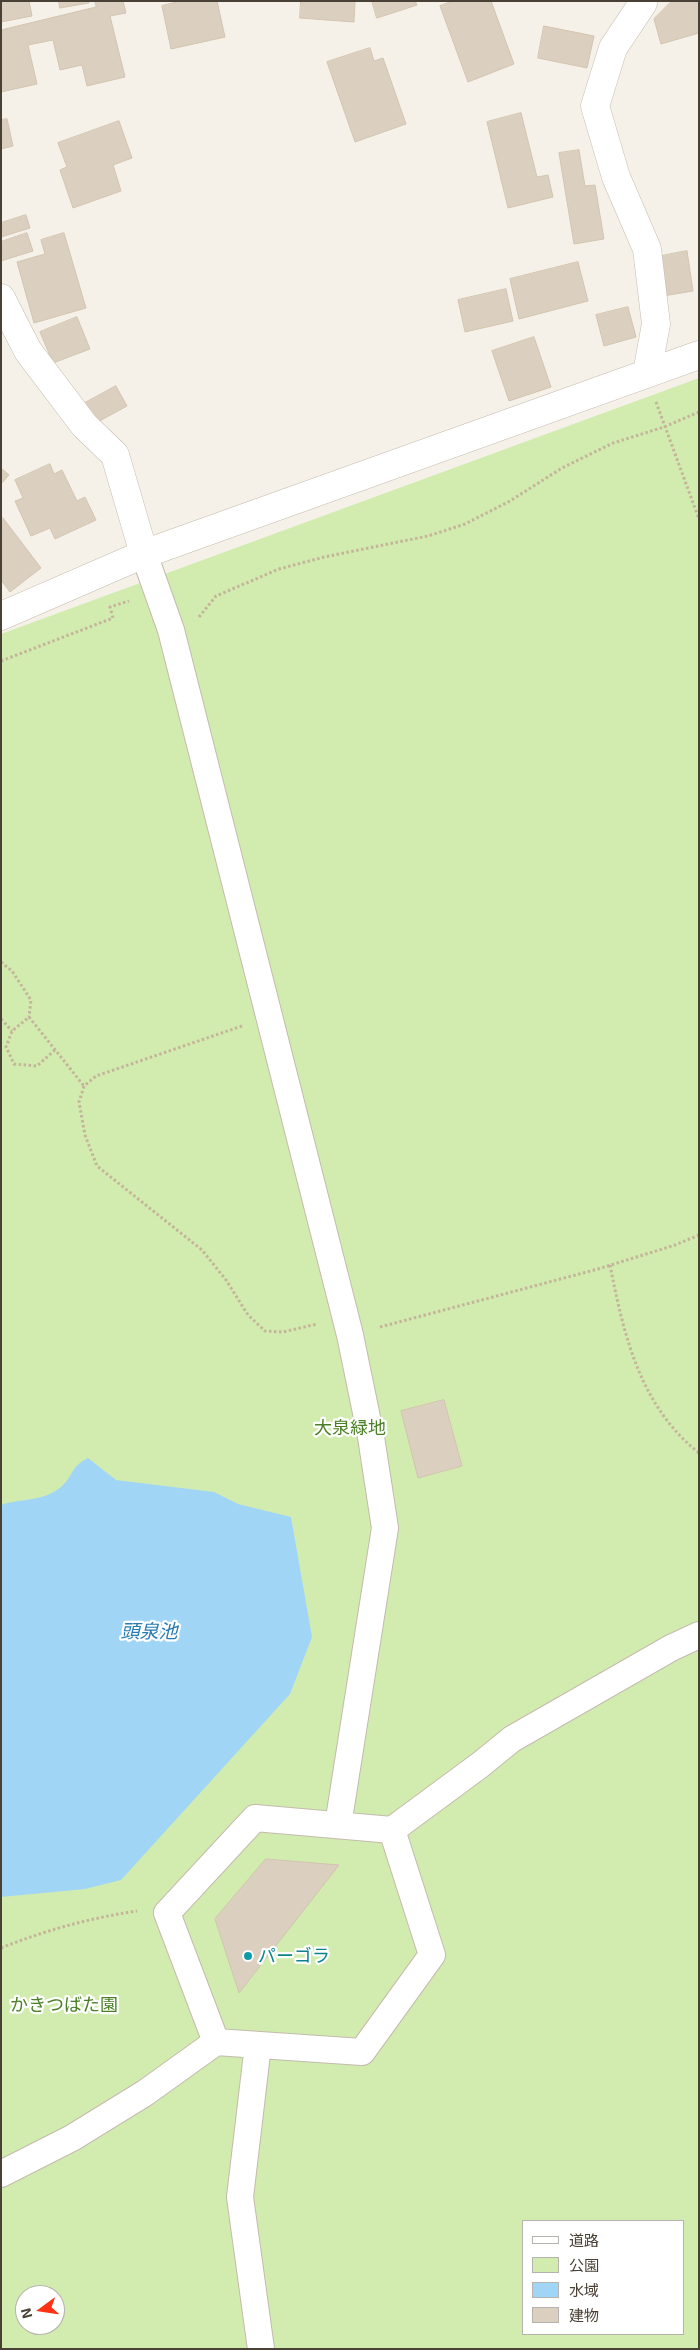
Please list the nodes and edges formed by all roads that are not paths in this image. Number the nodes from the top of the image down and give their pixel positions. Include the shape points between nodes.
1 (643, 3) dead end
2 (1, 298) edge
3 (699, 355) edge
4 (647, 373) junction
5 (144, 554) junction
6 (1, 616) edge
7 (699, 1635) edge
8 (338, 1825) junction
9 (392, 1830) junction
10 (216, 2042) junction
11 (258, 2045) junction
12 (1, 2174) edge
13 (261, 2349) edge

1 - 4 street via 613,48 594,106 616,177 647,249 656,324
2 - 5 street via 28,351 84,425 115,455
3 - 4 street
4 - 5 street
5 - 6 street
5 - 8 street via 171,630 348,1326 371,1437 385,1528
7 - 9 street via 512,1739
8 - 9 street
8 - 10 street via 255,1818 167,1913
9 - 11 street via 432,1955 362,2052
10 - 11 street
10 - 12 street via 145,2093 72,2138
11 - 13 street via 240,2197

